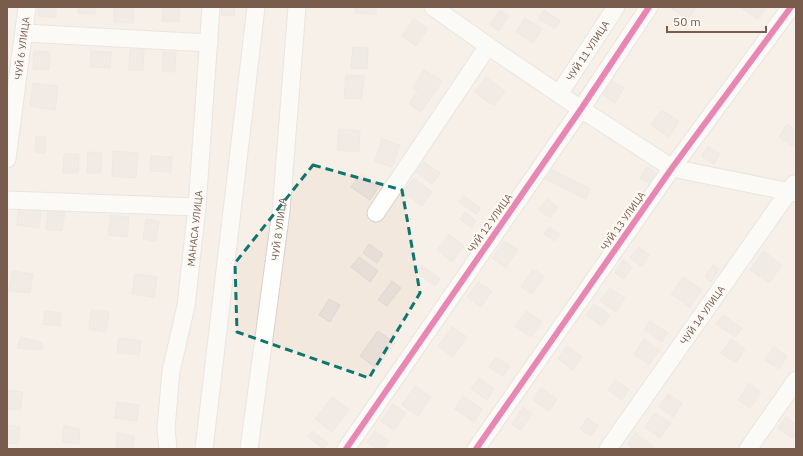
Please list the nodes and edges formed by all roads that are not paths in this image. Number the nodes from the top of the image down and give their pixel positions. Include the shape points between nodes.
1 (27, 7) edge
2 (211, 7) edge
3 (256, 7) edge
4 (297, 7) edge
5 (433, 7) edge
6 (616, 7) edge
7 (649, 7) edge
8 (791, 7) edge
9 (451, 12) edge
10 (24, 33) junction
11 (209, 43) junction
12 (488, 46) junction
13 (559, 94) junction
14 (581, 109) junction
15 (7, 159) edge
16 (672, 168) junction
17 (793, 189) edge
18 (7, 200) edge
19 (197, 207) junction
20 (376, 213) dead end
21 (796, 380) edge
22 (168, 449) edge
23 (204, 449) edge
24 (249, 449) edge
25 (346, 449) edge
26 (476, 449) edge
27 (608, 449) edge
28 (748, 449) edge

1 - 10 street, ЧУЙ 6 УЛИЦА
2 - 11 street, МАНАСА УЛИЦА
3 - 23 street
4 - 24 street, ЧУЙ 8 УЛИЦА via 281,211
5 - 9 street
6 - 13 street, ЧУЙ 11 УЛИЦА
7 - 14 street, ЧУЙ 12 УЛИЦА
8 - 16 street, ЧУЙ 13 УЛИЦА
9 - 12 street
10 - 11 street
10 - 15 street, ЧУЙ 6 УЛИЦА
11 - 19 street, МАНАСА УЛИЦА
12 - 13 street
12 - 20 street
13 - 14 street
14 - 16 street
14 - 25 street, ЧУЙ 12 УЛИЦА
16 - 17 street
16 - 26 street, ЧУЙ 13 УЛИЦА
17 - 27 street, ЧУЙ 14 УЛИЦА
18 - 19 street
19 - 22 street, МАНАСА УЛИЦА via 186,306 171,371 166,428
21 - 28 street

